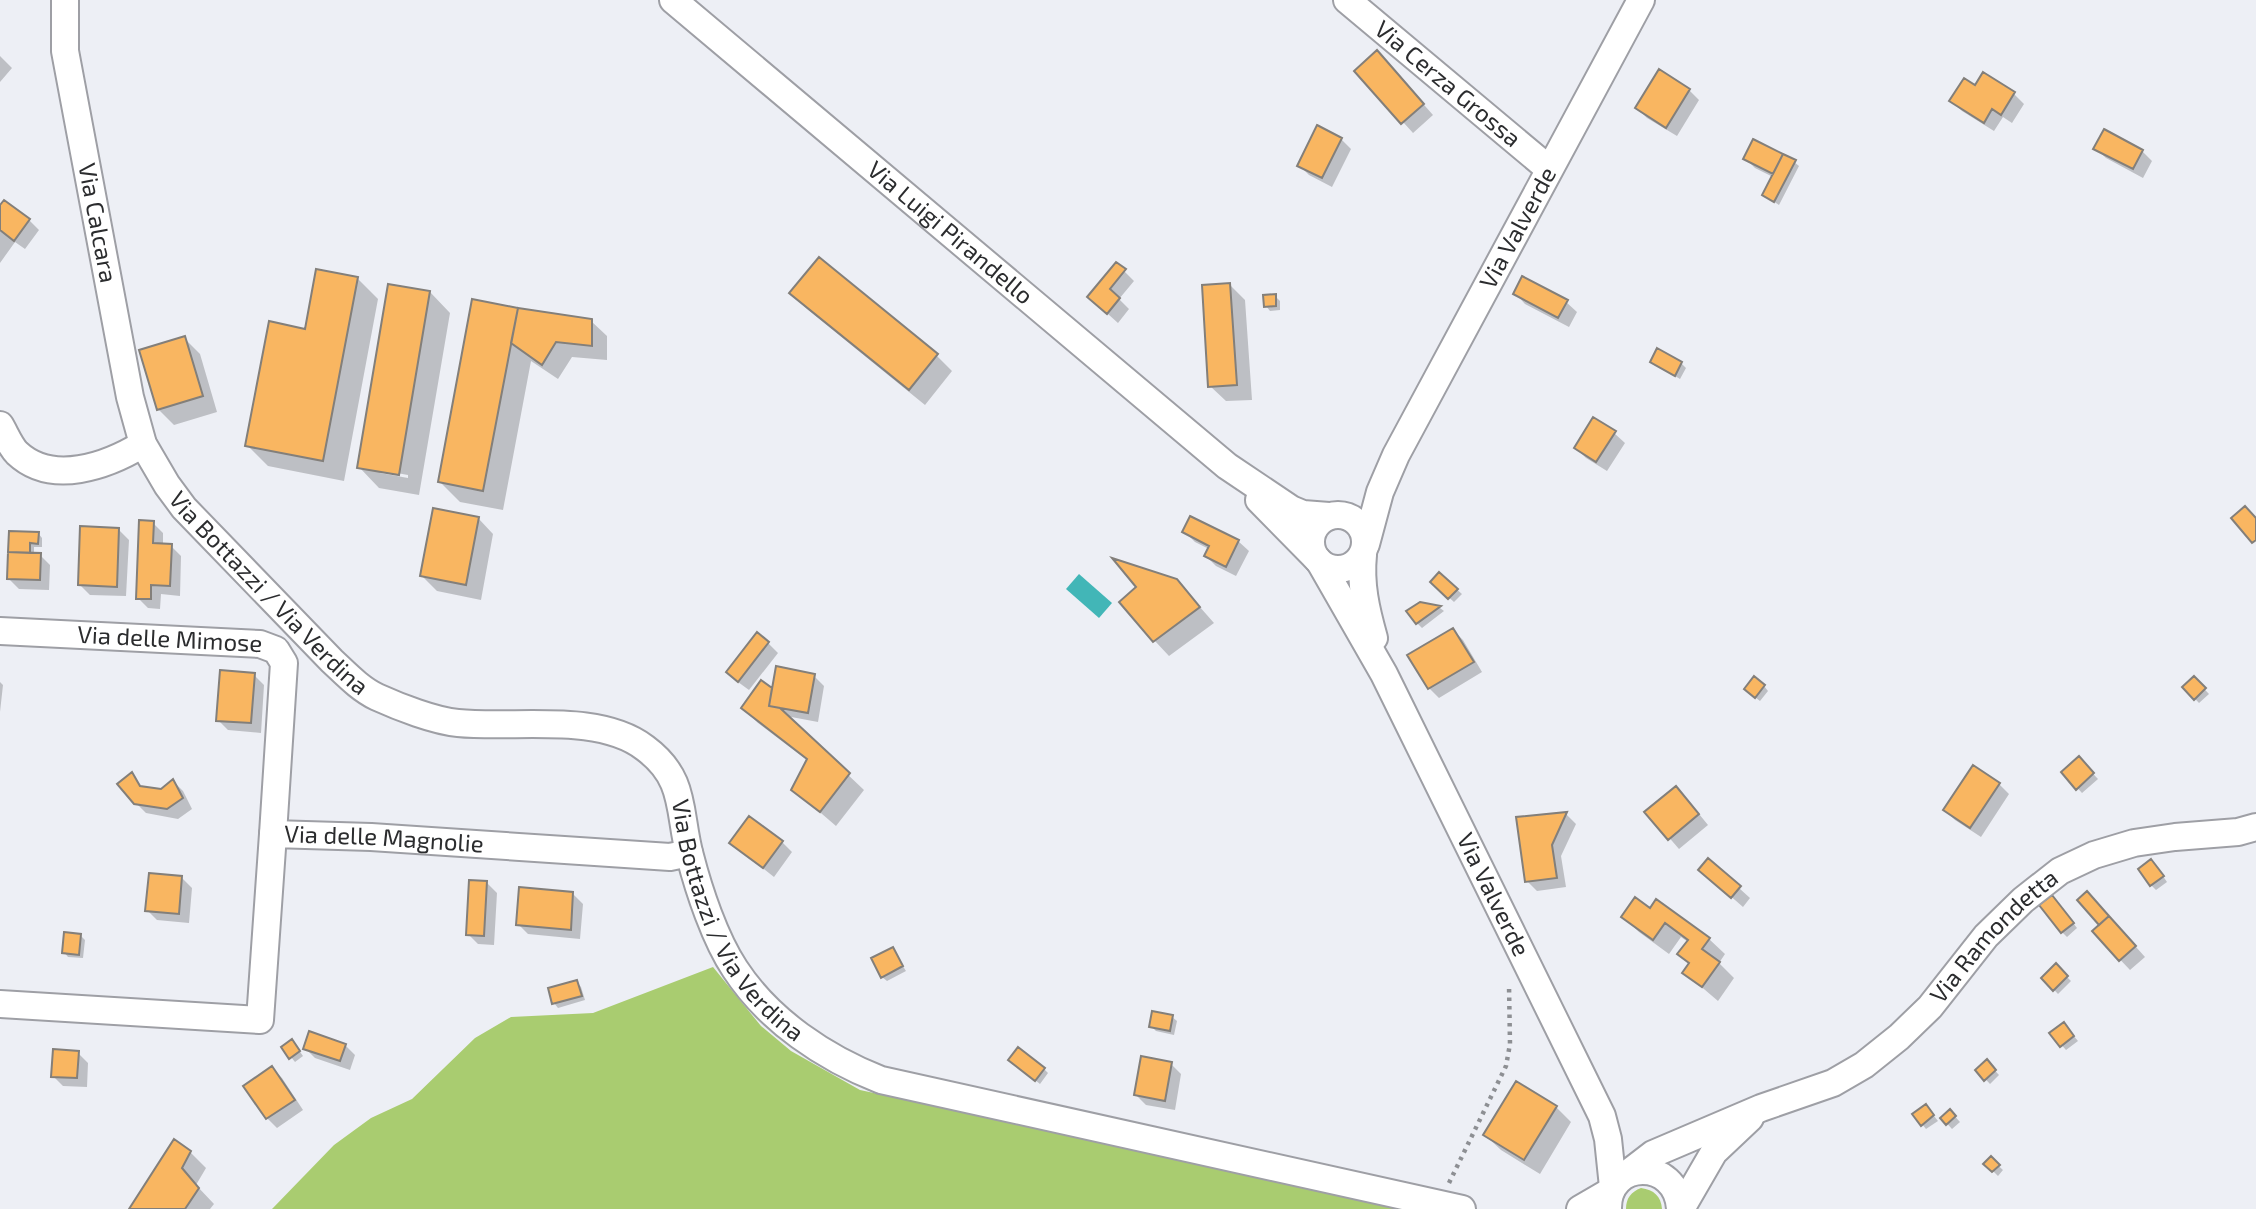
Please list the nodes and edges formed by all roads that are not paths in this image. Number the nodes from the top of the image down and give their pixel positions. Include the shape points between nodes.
1 (65, 0) edge
2 (673, 0) edge
3 (1347, 0) edge
4 (1641, 0) edge
5 (1549, 169) junction
6 (0, 425) edge
7 (143, 444) junction
8 (1396, 455) junction
9 (1227, 466) junction
10 (1334, 516) junction
11 (1364, 549) junction
12 (1320, 562) junction
13 (0, 631) edge
14 (1384, 674) junction
15 (2256, 827) edge
16 (273, 834) junction
17 (689, 853) junction
18 (0, 1004) edge
19 (1761, 1108) junction
20 (1602, 1116) junction
21 (1620, 1185) edge
22 (1453, 1201) edge
23 (1580, 1209) edge
24 (1681, 1209) edge

1 - 7 street, Via Calcara via 65,51 130,397
2 - 9 street, Via Luigi Pirandello
3 - 5 street, Via Cerza Grossa
4 - 5 street, Via Valverde
5 - 8 street, Via Valverde
6 - 7 street via 15,452 52,469 77,471 114,460
7 - 17 street, Via Bottazzi / Via Verdina via 184,508 353,680 376,697 456,723 601,728 625,735 663,764 675,782
8 - 10 street via 1365,494
8 - 11 street
9 - 10 street via 1291,509
9 - 12 street
10 - 11 street via 1350,517 1359,524
10 - 12 street via 1313,530 1312,551
11 - 12 street via 1349,568 1330,568
11 - 14 street via 1363,596
12 - 14 street
13 - 16 street, Via delle Mimose via 260,644 276,650 284,663
14 - 20 street, Via Valverde
15 - 19 street, Via Ramondetta via 2134,842 2060,871 1986,936 1930,1007 1864,1065 1833,1083
16 - 17 street, Via delle Magnolie via 670,857
16 - 18 street, Via delle Magnolie via 260,1020
17 - 22 street, Via Bottazzi / Via Verdina via 704,903 735,969 778,1018 847,1067 881,1080
19 - 21 street, Via Ramondetta via 1653,1154
19 - 24 street via 1714,1152
20 - 21 street
20 - 21 street via 1625,1146
21 - 23 street, Via Ramondetta
21 - 24 street via 1648,1171 1667,1178 1675,1187

